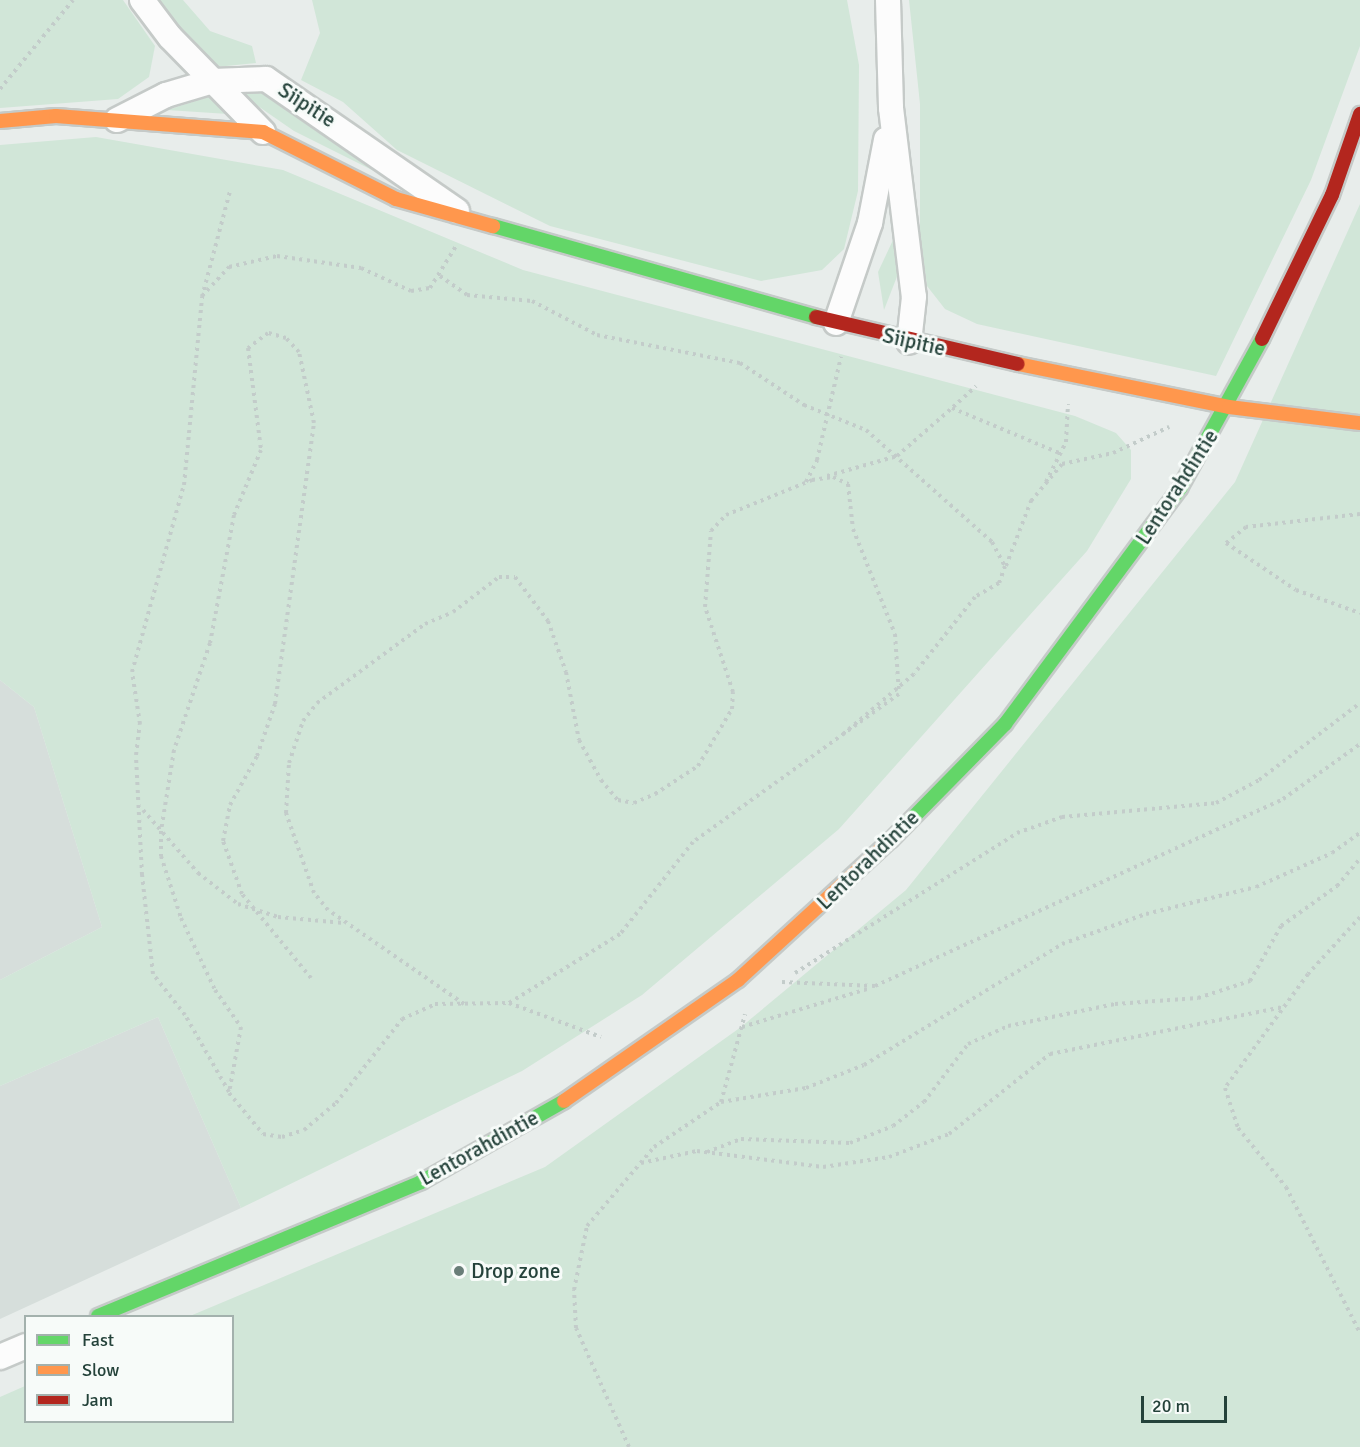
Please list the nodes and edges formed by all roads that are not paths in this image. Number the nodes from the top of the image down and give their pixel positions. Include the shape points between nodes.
1 (142, 0) edge
2 (888, 0) edge
3 (213, 81) junction
4 (891, 108) junction
5 (1360, 114) edge
6 (117, 120) junction
7 (0, 121) edge
8 (263, 132) junction
9 (469, 222) junction
10 (843, 325) junction
11 (909, 342) junction
12 (1229, 406) junction
13 (1360, 423) edge
14 (103, 1315) edge
15 (24, 1347) edge
16 (0, 1357) edge

1 - 3 street
2 - 4 street
3 - 6 street, Siipitie via 166,94
3 - 8 street
3 - 9 street, Siipitie via 266,79
4 - 10 street via 880,183
4 - 11 street via 914,297
5 - 12 street, Lentorahdintie via 1332,195
6 - 7 street, Siipitie via 56,116
6 - 8 street, Siipitie
8 - 9 street, Siipitie via 396,199
9 - 10 street, Siipitie
10 - 11 street, Siipitie
11 - 12 street, Siipitie
12 - 13 street, Siipitie
12 - 14 street, Lentorahdintie via 1180,488 1005,724 886,845 738,980 552,1108 421,1182
15 - 16 street

